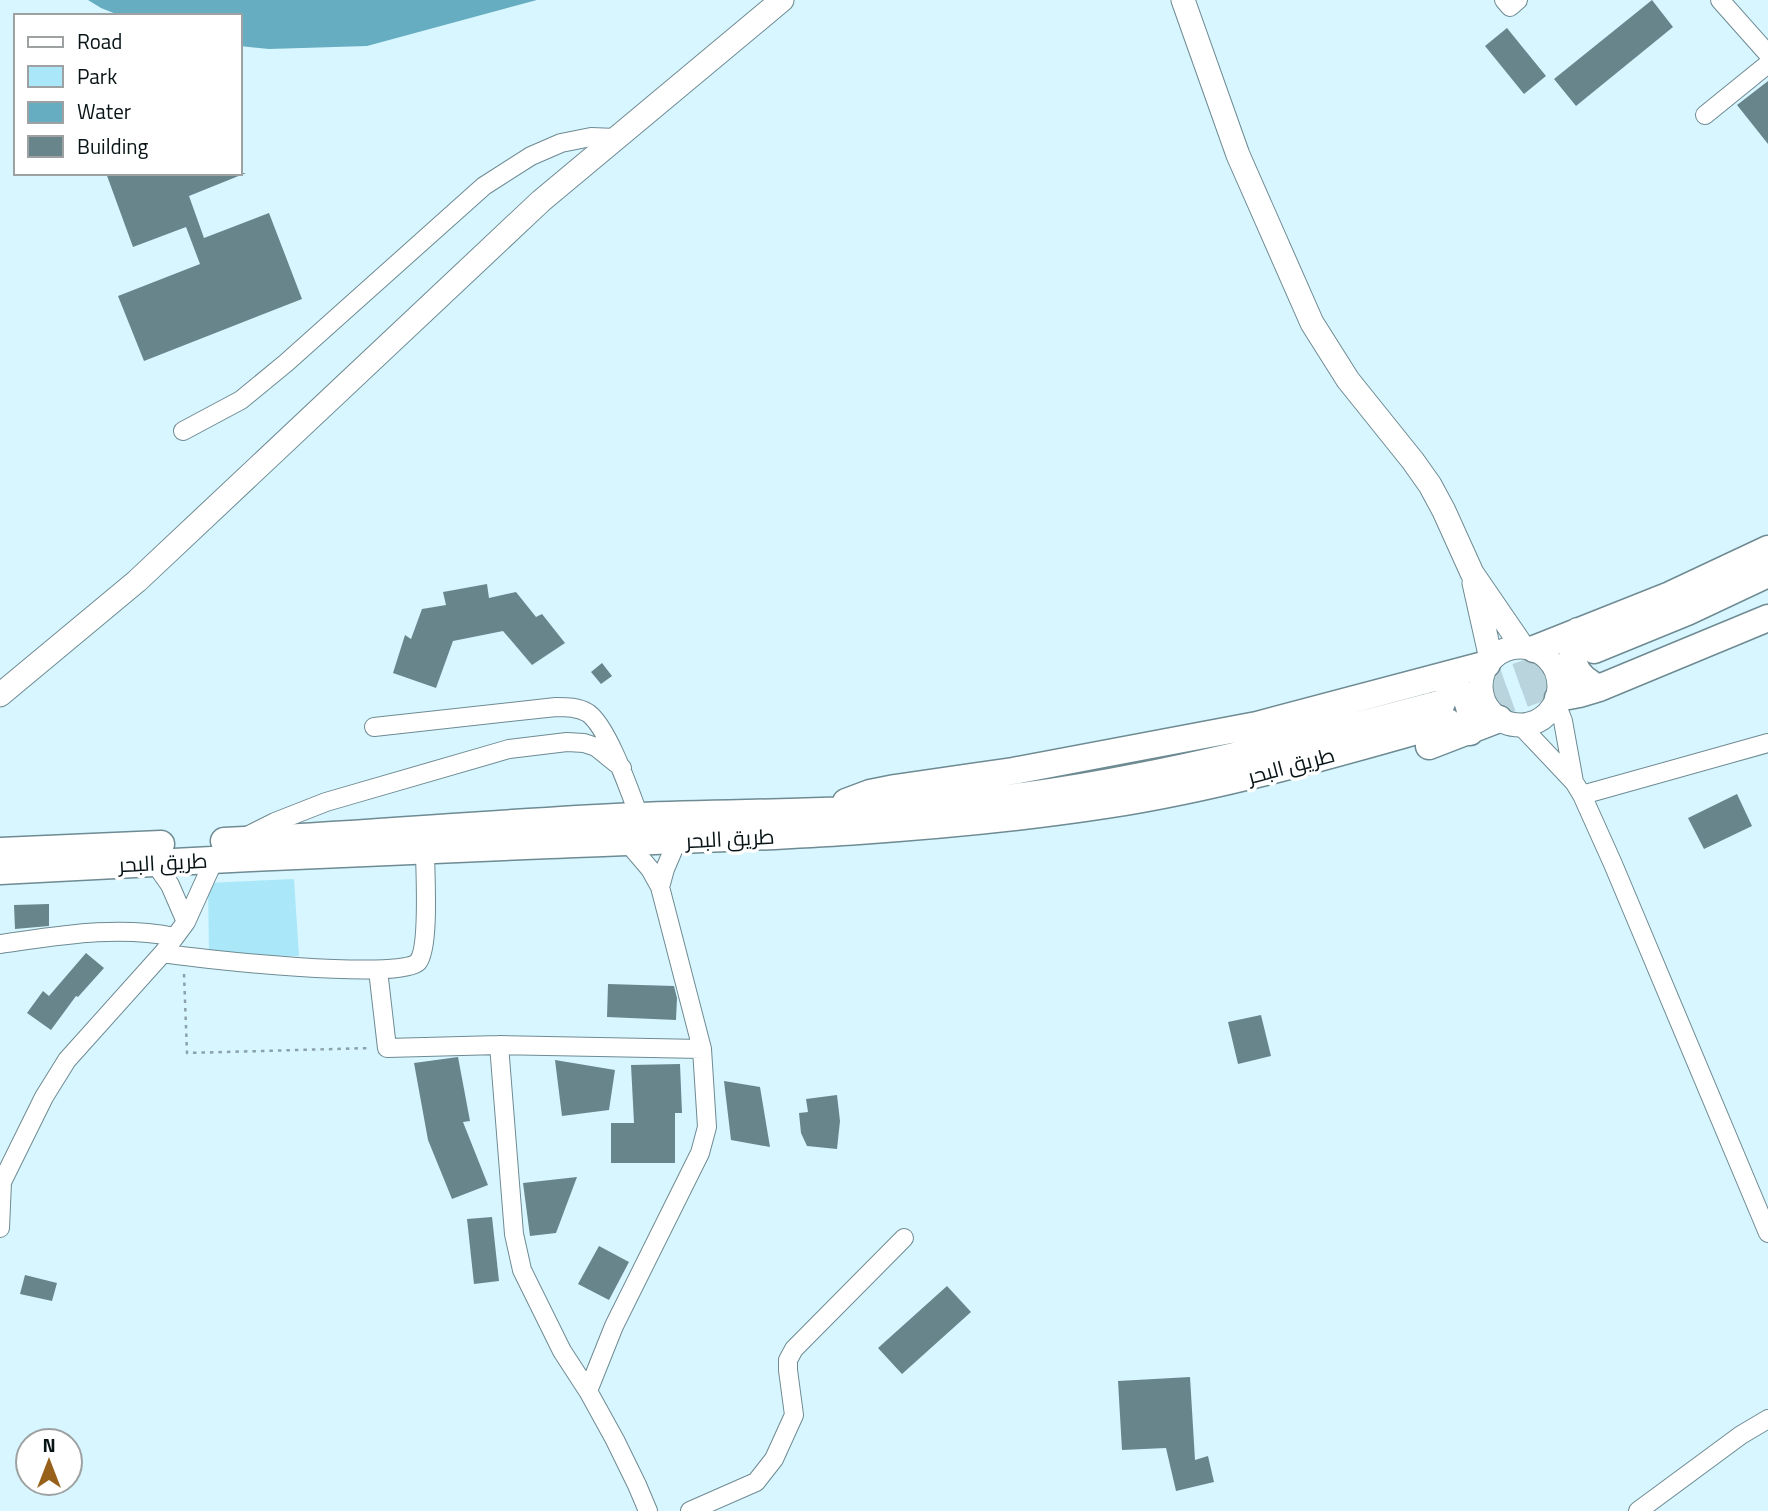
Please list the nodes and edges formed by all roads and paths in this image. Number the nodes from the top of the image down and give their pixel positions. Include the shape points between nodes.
1 (782, 0) edge
2 (1183, 0) edge
3 (1504, 0) edge
4 (1518, 0) edge
5 (1720, 0) edge
6 (1768, 54) edge
7 (1768, 64) edge
8 (1705, 115) dead end
9 (616, 138) junction
10 (183, 431) dead end
11 (1768, 549) edge
12 (1472, 573) junction
13 (1768, 574) edge
14 (1768, 591) edge
15 (1768, 618) edge
16 (1528, 647) junction
17 (1592, 659) junction
18 (1489, 662) junction
19 (0, 695) edge
20 (1557, 700) junction
21 (1450, 709) junction
22 (1510, 722) junction
23 (374, 727) dead end
24 (1768, 743) edge
25 (622, 768) junction
26 (1578, 788) junction
27 (639, 816) junction
28 (237, 841) junction
29 (677, 841) junction
30 (627, 842) junction
31 (425, 850) junction
32 (0, 851) edge
33 (214, 860) junction
34 (158, 868) junction
35 (0, 871) edge
36 (0, 883) edge
37 (660, 887) junction
38 (186, 922) junction
39 (175, 937) junction
40 (0, 944) edge
41 (163, 953) junction
42 (183, 957) junction
43 (378, 970) junction
44 (499, 1045) junction
45 (387, 1048) junction
46 (702, 1049) junction
47 (0, 1228) edge
48 (1768, 1233) edge
49 (904, 1238) dead end
50 (588, 1391) junction
51 (1768, 1419) edge
52 (648, 1511) edge
53 (690, 1511) edge
54 (1638, 1511) edge

1 - 9 main road
2 - 12 main road via 1238,155 1312,323 1348,380 1430,485
3 - 4 street via 1510,6
5 - 6 street
7 - 8 street
9 - 10 street via 561,143 484,186 241,400
9 - 19 main road via 541,201 137,581
11 - 17 highway via 1670,595
12 - 16 main road
12 - 18 main road
13 - 17 highway
14 - 17 highway via 1678,635
15 - 17 highway
16 - 17 highway
16 - 18 main road via 1510,647
16 - 20 main road via 1545,654 1558,674
17 - 20 highway via 1579,694
18 - 21 highway
18 - 22 main road via 1480,688 1483,701 1490,711
20 - 22 main road via 1535,723
20 - 26 street
21 - 22 highway
21 - 27 highway, طريق البحر via 1148,776 1008,798 822,813
21 - 29 highway, طريق البحر via 1294,765 1172,793 1045,813
22 - 26 street
23 - 25 street via 572,707 594,718
24 - 26 street
25 - 27 street
25 - 28 street via 584,743 509,749 326,802
26 - 48 street
27 - 28 highway, طريق البحر
28 - 32 highway, طريق البحر
29 - 30 highway, طريق البحر
29 - 37 street
30 - 31 highway, طريق البحر
30 - 37 street
31 - 33 highway, طريق البحر
31 - 43 street via 425,944 418,962
33 - 34 highway, طريق البحر
33 - 38 street
34 - 35 highway, طريق البحر
34 - 36 street
34 - 38 street
37 - 46 street
38 - 39 street
39 - 40 street via 99,932
39 - 41 street
41 - 42 street
41 - 47 street via 92,1029 50,1087 2,1182
42 - 43 street
42 - 45 path via 187,1053
43 - 45 street
44 - 45 street
44 - 46 street
44 - 50 street via 517,1253 533,1295
46 - 50 street via 705,1141 614,1326
49 - 53 street via 793,1349 788,1370 794,1415 766,1472 756,1482
50 - 52 street
51 - 54 street

